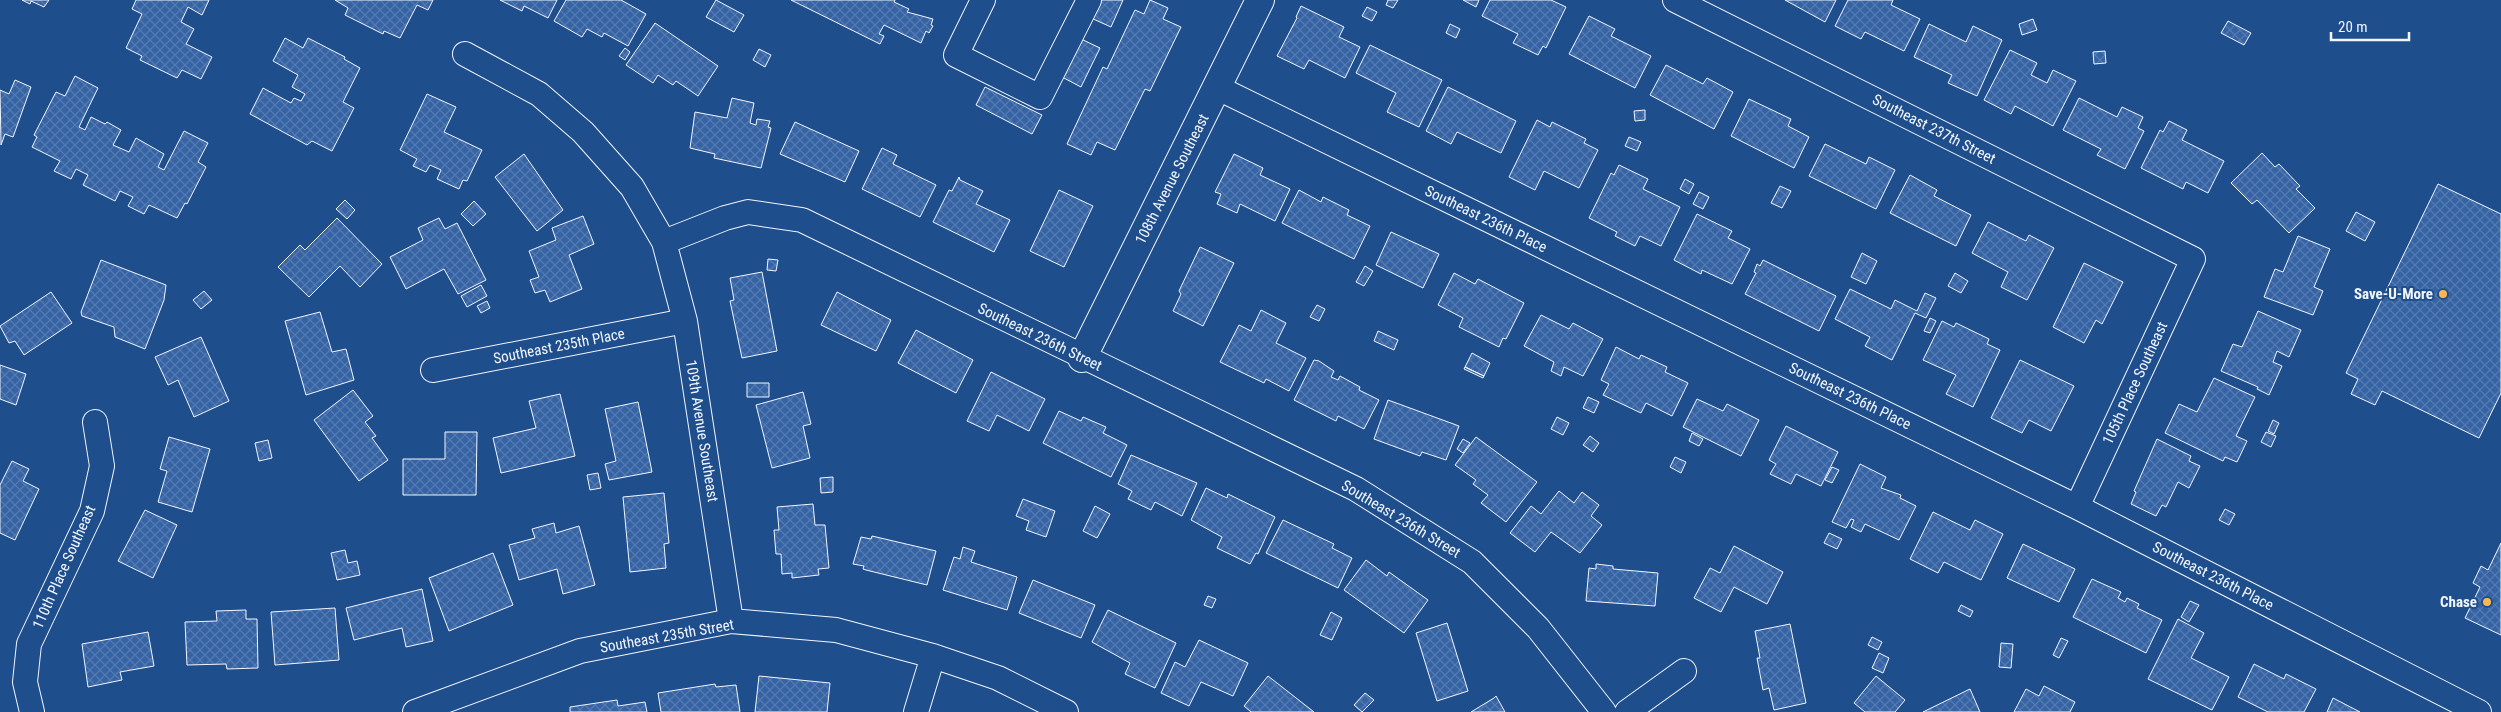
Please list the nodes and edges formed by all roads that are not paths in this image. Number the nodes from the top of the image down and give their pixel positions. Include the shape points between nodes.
1 (983, 0) edge
2 (1089, 0) edge
3 (1260, 0) edge
4 (1675, 0) edge
5 (465, 54) dead end
6 (1218, 88) junction
7 (664, 242) junction
8 (2193, 259) joint
9 (685, 321) junction
10 (1082, 358) junction
11 (433, 370) dead end
12 (95, 422) dead end
13 (2077, 506) junction
14 (731, 621) junction
15 (933, 656) junction
16 (1684, 671) dead end
17 (32, 712) edge
18 (415, 712) edge
19 (916, 712) edge
20 (1066, 712) edge
21 (1604, 712) edge
22 (1627, 712) edge
23 (2479, 712) edge

1 - 2 street via 956,55 1040,97
3 - 6 street, 108th Avenue Southeast
4 - 8 street, Southeast 237th Street
5 - 7 street via 539,94 583,132 632,187
6 - 10 street, 108th Avenue Southeast
6 - 13 street, Southeast 236th Place
7 - 9 street, 109th Avenue Southeast
7 - 10 street, Southeast 236th Street via 748,212 802,220
8 - 13 street, 105th Place Southeast
9 - 11 street, Southeast 235th Place
9 - 14 street, 109th Avenue Southeast
10 - 21 street, Southeast 236th Street via 1356,489 1472,562 1538,628
12 - 17 street, 110th Place Southeast via 102,466 92,511 29,644 25,682
13 - 23 street, Southeast 236th Place
14 - 15 street, Southeast 235th Street via 836,630
14 - 18 street, Southeast 235th Street via 580,652
15 - 19 street
15 - 20 street, Southeast 235th Street via 998,678
16 - 22 street

